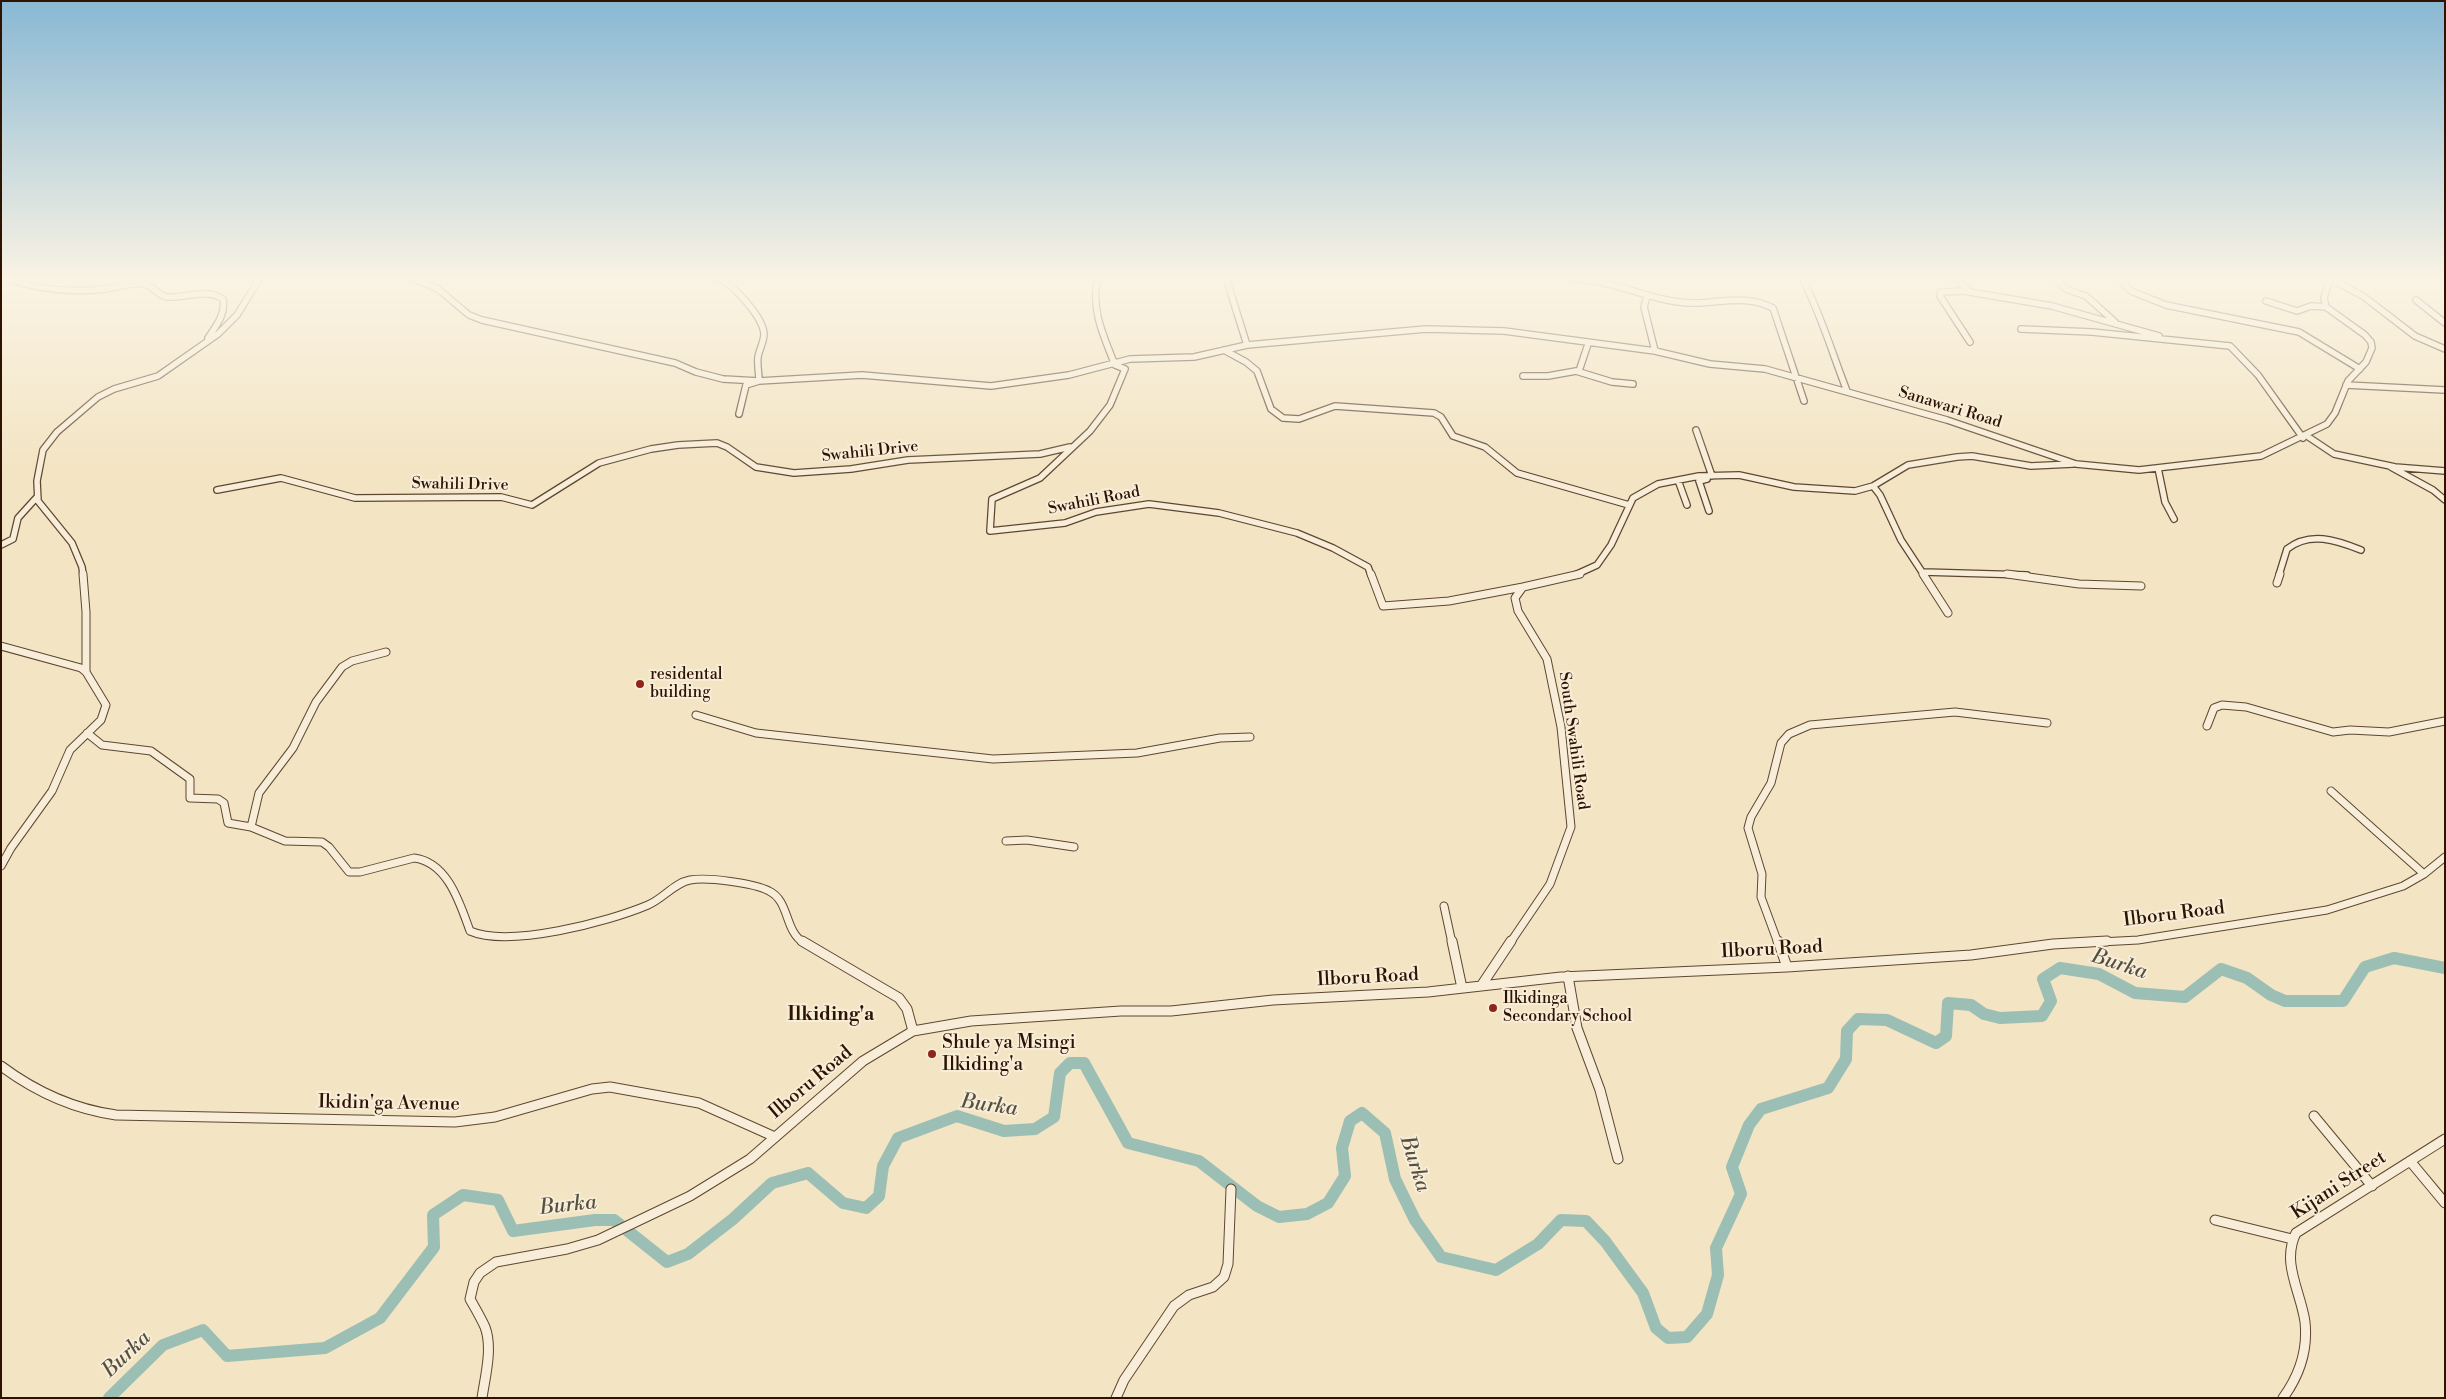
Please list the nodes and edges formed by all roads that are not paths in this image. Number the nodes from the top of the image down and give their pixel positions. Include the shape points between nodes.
1 (203, 343) edge
2 (587, 343) edge
3 (762, 343) edge
4 (1106, 343) edge
5 (1266, 343) edge
6 (1583, 343) edge
7 (1653, 343) edge
8 (1785, 343) edge
9 (1828, 343) edge
10 (2206, 343) edge
11 (2318, 343) edge
12 (2371, 343) edge
13 (2432, 343) edge
14 (1588, 344) junction
15 (1247, 345) joint
16 (2445, 349) edge
17 (1224, 350) junction
18 (1655, 351) junction
19 (1114, 365) junction
20 (2360, 369) junction
21 (1578, 371) junction
22 (1524, 376) dead end
23 (1798, 378) junction
24 (759, 381) junction
25 (1633, 384) dead end
26 (2346, 385) junction
27 (2445, 390) edge
28 (1847, 391) junction
29 (1804, 401) dead end
30 (739, 414) dead end
31 (1696, 430) dead end
32 (2305, 437) junction
33 (1072, 446) junction
34 (2076, 464) junction
35 (2386, 464) junction
36 (2158, 468) junction
37 (2445, 471) edge
38 (1711, 476) junction
39 (1678, 480) junction
40 (1873, 486) junction
41 (217, 490) dead end
42 (37, 497) junction
43 (2445, 500) edge
44 (1629, 505) junction
45 (1687, 506) dead end
46 (1709, 511) dead end
47 (2174, 520) dead end
48 (1, 545) edge
49 (2361, 550) dead end
50 (1923, 572) junction
51 (2277, 583) dead end
52 (2141, 586) dead end
53 (1523, 587) junction
54 (1948, 613) dead end
55 (1, 646) edge
56 (386, 652) dead end
57 (86, 672) junction
58 (696, 715) dead end
59 (2445, 721) edge
60 (2047, 723) dead end
61 (2207, 726) dead end
62 (87, 733) junction
63 (1250, 737) dead end
64 (2331, 791) dead end
65 (251, 827) junction
66 (1006, 842) dead end
67 (1074, 847) dead end
68 (11, 848) junction
69 (1, 849) edge
70 (2445, 857) edge
71 (1, 866) edge
72 (2424, 874) junction
73 (1444, 906) dead end
74 (1787, 967) junction
75 (1568, 976) junction
76 (1481, 986) junction
77 (1462, 988) junction
78 (913, 1031) junction
79 (1, 1066) edge
80 (2314, 1116) dead end
81 (775, 1137) junction
82 (2445, 1139) edge
83 (1618, 1159) dead end
84 (2410, 1160) junction
85 (2372, 1186) junction
86 (1231, 1189) dead end
87 (2445, 1203) edge
88 (2215, 1220) dead end
89 (2292, 1238) junction
90 (482, 1398) edge
91 (1116, 1398) edge
92 (2283, 1398) edge

1 - 42 street via 158,376 105,392 57,432 43,450
2 - 24 street, Sanawari Road via 675,363 723,379
3 - 24 street via 758,358
4 - 19 street, Swahili Road
5 - 15 street, Sanawari Road
6 - 14 street, Sanawari Road
7 - 18 street
8 - 23 street
9 - 28 street
10 - 32 street via 2226,345 2236,351
11 - 20 street
12 - 20 street, Sanawari Road via 2372,351
13 - 16 street
14 - 18 street, Sanawari Road
14 - 21 street
15 - 17 street, Sanawari Road
17 - 19 street, Sanawari Road via 1194,356 1130,359
17 - 44 street via 1259,372 1270,406 1281,417 1298,419 1335,406 1434,414 1443,419 1453,436 1485,447 1517,473
18 - 23 street, Sanawari Road via 1710,364 1765,369
19 - 24 street, Sanawari Road via 991,386 862,375
19 - 33 street, Swahili Road via 1125,369 1110,405 1090,431
20 - 26 street, Sanawari Road
21 - 22 street
21 - 25 street via 1612,382
23 - 28 street, Sanawari Road
23 - 29 street
24 - 30 street via 746,386
26 - 27 street
26 - 32 street, Sanawari Road via 2330,422
28 - 34 street, Sanawari Road
31 - 38 street
32 - 35 street via 2331,453
32 - 36 street, Sanawari Road via 2254,458
33 - 41 street, Swahili Drive via 1040,454 908,460 857,469 794,473 756,466 717,443 678,445 599,463 532,504 501,497 355,498 281,478
33 - 53 street, Swahili Road via 1040,478 992,498 990,531 1065,523 1096,512 1149,504 1219,514 1297,533 1333,548 1368,567 1383,606 1449,601
34 - 36 street, Sanawari Road via 2123,470
34 - 40 street via 2031,466 1972,456 1957,457 1908,466
35 - 37 street
35 - 43 street
36 - 47 street via 2165,502
38 - 39 street
38 - 40 street via 1748,476 1794,487 1827,490
38 - 46 street via 1699,481
39 - 44 street via 1658,484 1633,498
39 - 45 street
40 - 50 street via 1901,540
42 - 48 street via 18,518 13,539
42 - 57 street via 72,543 80,560 86,612
44 - 53 street via 1597,565 1582,573
49 - 51 street via 2330,540 2313,538 2301,541 2288,549
50 - 52 street via 2021,574 2079,584
50 - 54 street via 1930,589
53 - 76 street, South Swahili Road via 1515,598 1518,611 1547,659 1561,727 1571,828 1550,884
55 - 57 street via 77,666
56 - 65 street via 342,667 318,699 293,748 259,793
57 - 62 street via 106,705 101,720
58 - 63 street via 756,732 1001,760 1136,753 1220,738
59 - 61 street via 2389,732 2332,732 2230,705 2214,708
60 - 74 street via 1955,712 1810,725 1789,734 1779,748 1771,783 1748,828 1762,874 1761,897
62 - 65 street via 102,745 151,751 190,779 190,798 221,800 228,823
62 - 68 street via 70,750 52,791
64 - 72 street
65 - 78 street via 280,840 326,844 352,873 410,858 422,859 449,879 457,892 470,931 483,938 552,931 626,913 658,900 692,880 765,889 781,901 790,929 798,939 900,998
66 - 67 street via 1027,840
68 - 69 street
68 - 71 street
70 - 72 street, Ilboru Road
72 - 74 street, Ilboru Road via 2393,890 2327,910 2167,936 2053,944 1971,955
73 - 77 street
74 - 75 street, Ilboru Road
75 - 76 street, Ilboru Road
75 - 83 street via 1577,1028 1600,1090
76 - 77 street, Ilboru Road
77 - 78 street, Ilboru Road via 1273,1000 1171,1011 1121,1010 971,1021
78 - 81 street, Ilboru Road via 863,1061
79 - 81 street, Ikidin'ga Avenue via 33,1089 62,1103 116,1115 455,1122 496,1117 592,1089 610,1088 707,1105
80 - 85 street
81 - 90 street, Ilboru Road via 726,1175 615,1233 567,1249 496,1262 480,1272 470,1299 487,1338
82 - 84 street, Kijani Street
84 - 85 street, Kijani Street
84 - 87 street
85 - 89 street, Kijani Street
86 - 91 street via 1228,1264 1224,1278 1174,1306 1124,1380
88 - 89 street
89 - 92 street, Kijani Street via 2290,1256 2306,1337 2299,1371

